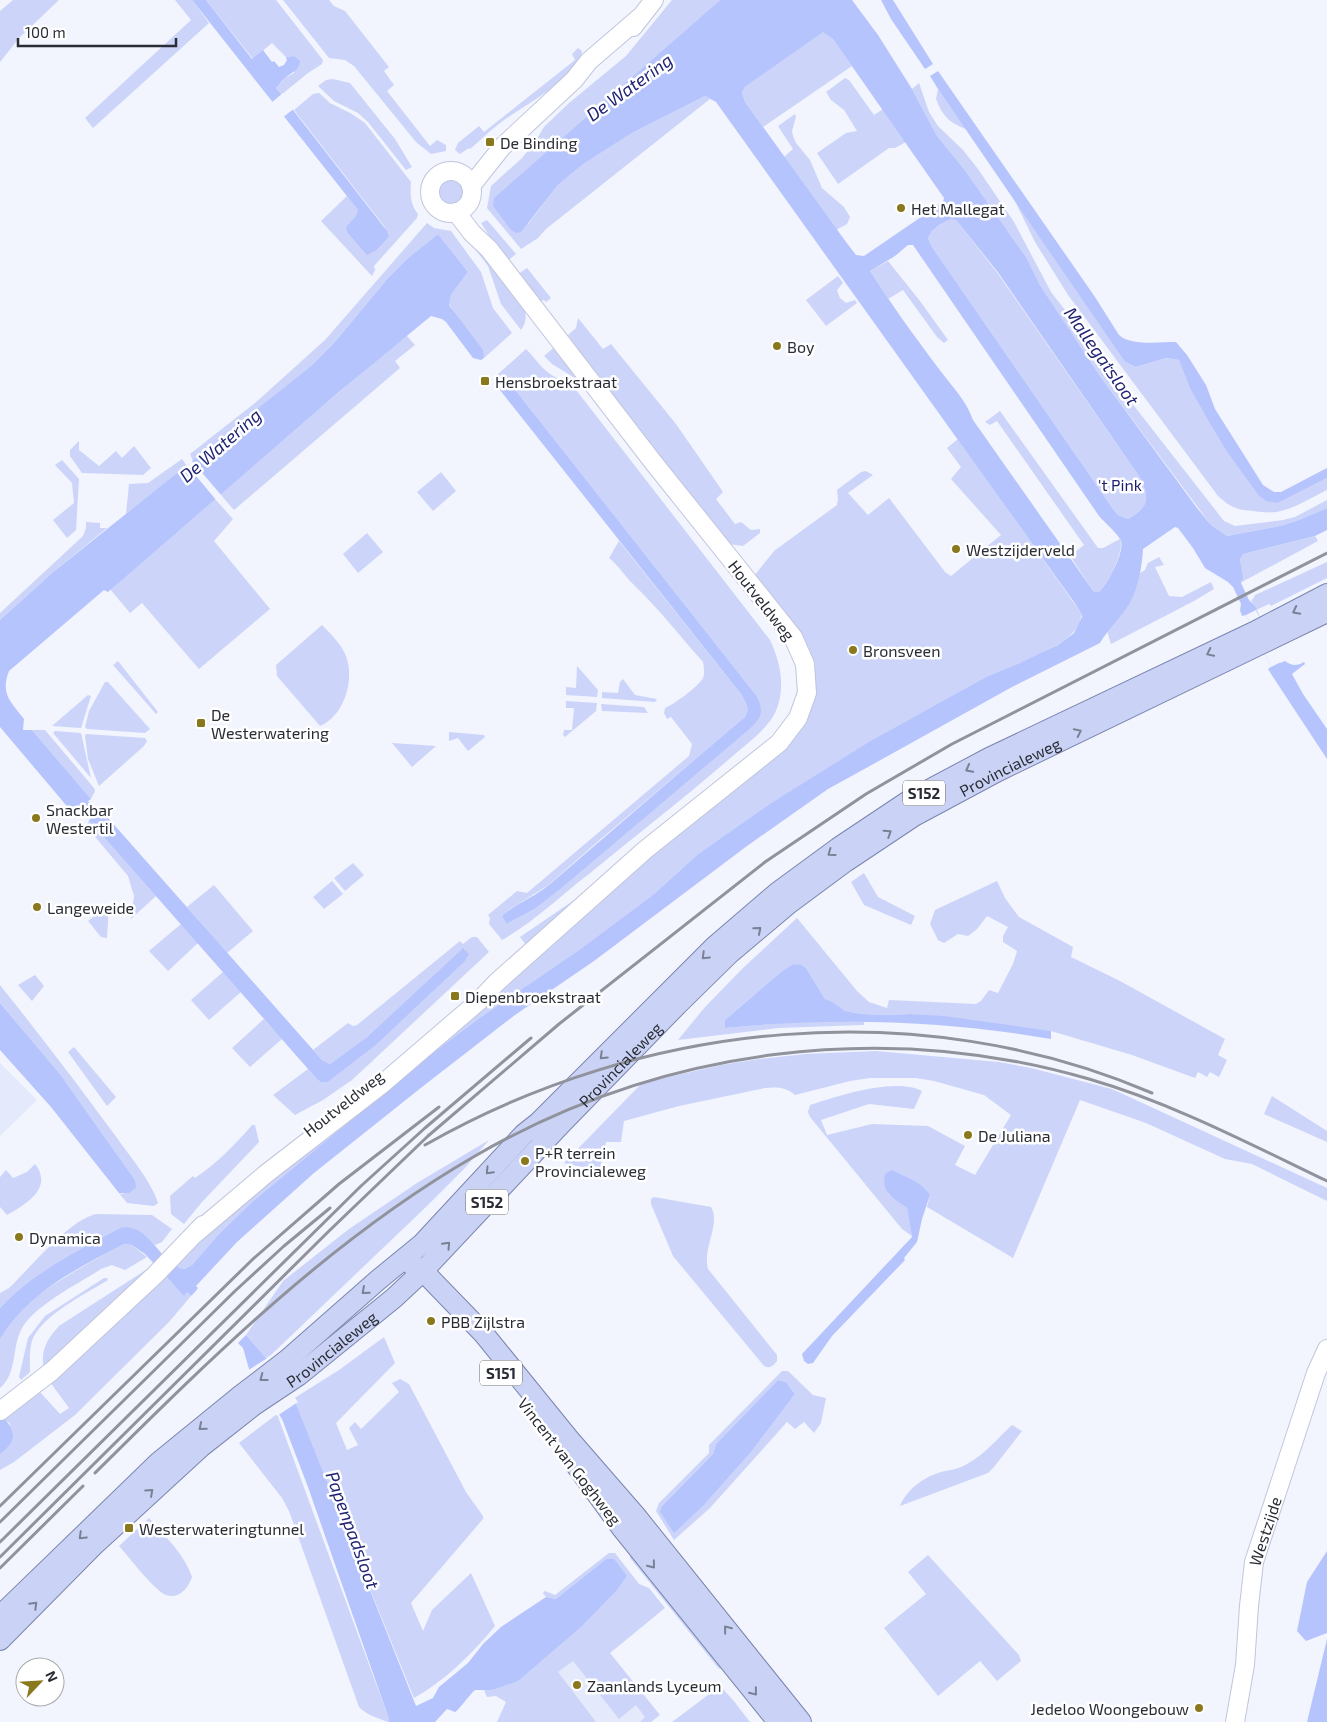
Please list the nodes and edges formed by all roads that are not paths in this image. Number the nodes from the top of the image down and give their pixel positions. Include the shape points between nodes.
1 (654, 0) edge
2 (466, 179) junction
3 (462, 208) junction
4 (1327, 594) edge
5 (1327, 612) edge
6 (1262, 636) junction
7 (403, 1260) junction
8 (418, 1275) junction
9 (1327, 1349) edge
10 (293, 1368) junction
11 (247, 1401) junction
12 (4, 1408) edge
13 (0, 1616) edge
14 (0, 1640) edge
15 (778, 1722) edge
16 (801, 1722) edge
17 (1235, 1722) edge

1 - 2 street via 616,48 592,70 574,80
2 - 3 street via 472,196
2 - 3 street via 452,171 443,173 436,177 430,191 436,208 442,211
3 - 12 street, Houtveldweg via 472,233 489,249 793,637 805,664 807,692 798,718 779,743 646,850 497,982 479,1002 381,1085 196,1233 52,1370
4 -> 6 main road, Provincialeweg / S152
5 - 6 main road, Provincialeweg / S152
6 -> 7 main road, Provincialeweg / S152 via 981,763 910,800 823,859 778,892 715,946 524,1134 422,1244
8 -> 6 main road, Provincialeweg / S152 via 580,1104 730,953 787,905 844,862 914,816
7 - 8 main road, Vincent van Goghweg / S151
7 -> 10 main road, Provincialeweg / S152
8 - 10 main road, Provincialeweg / S152 via 386,1305
8 -> 15 main road, Vincent van Goghweg / S151 via 433,1297 476,1343 563,1448 621,1527
16 -> 8 main road, Vincent van Goghweg / S151 via 483,1333
9 - 17 street, Westzijde via 1316,1373 1254,1562 1245,1665
10 - 11 main road, Provincialeweg / S152
11 -> 13 main road, Provincialeweg / S152 via 160,1462
14 -> 11 main road, Provincialeweg / S152 via 93,1546

